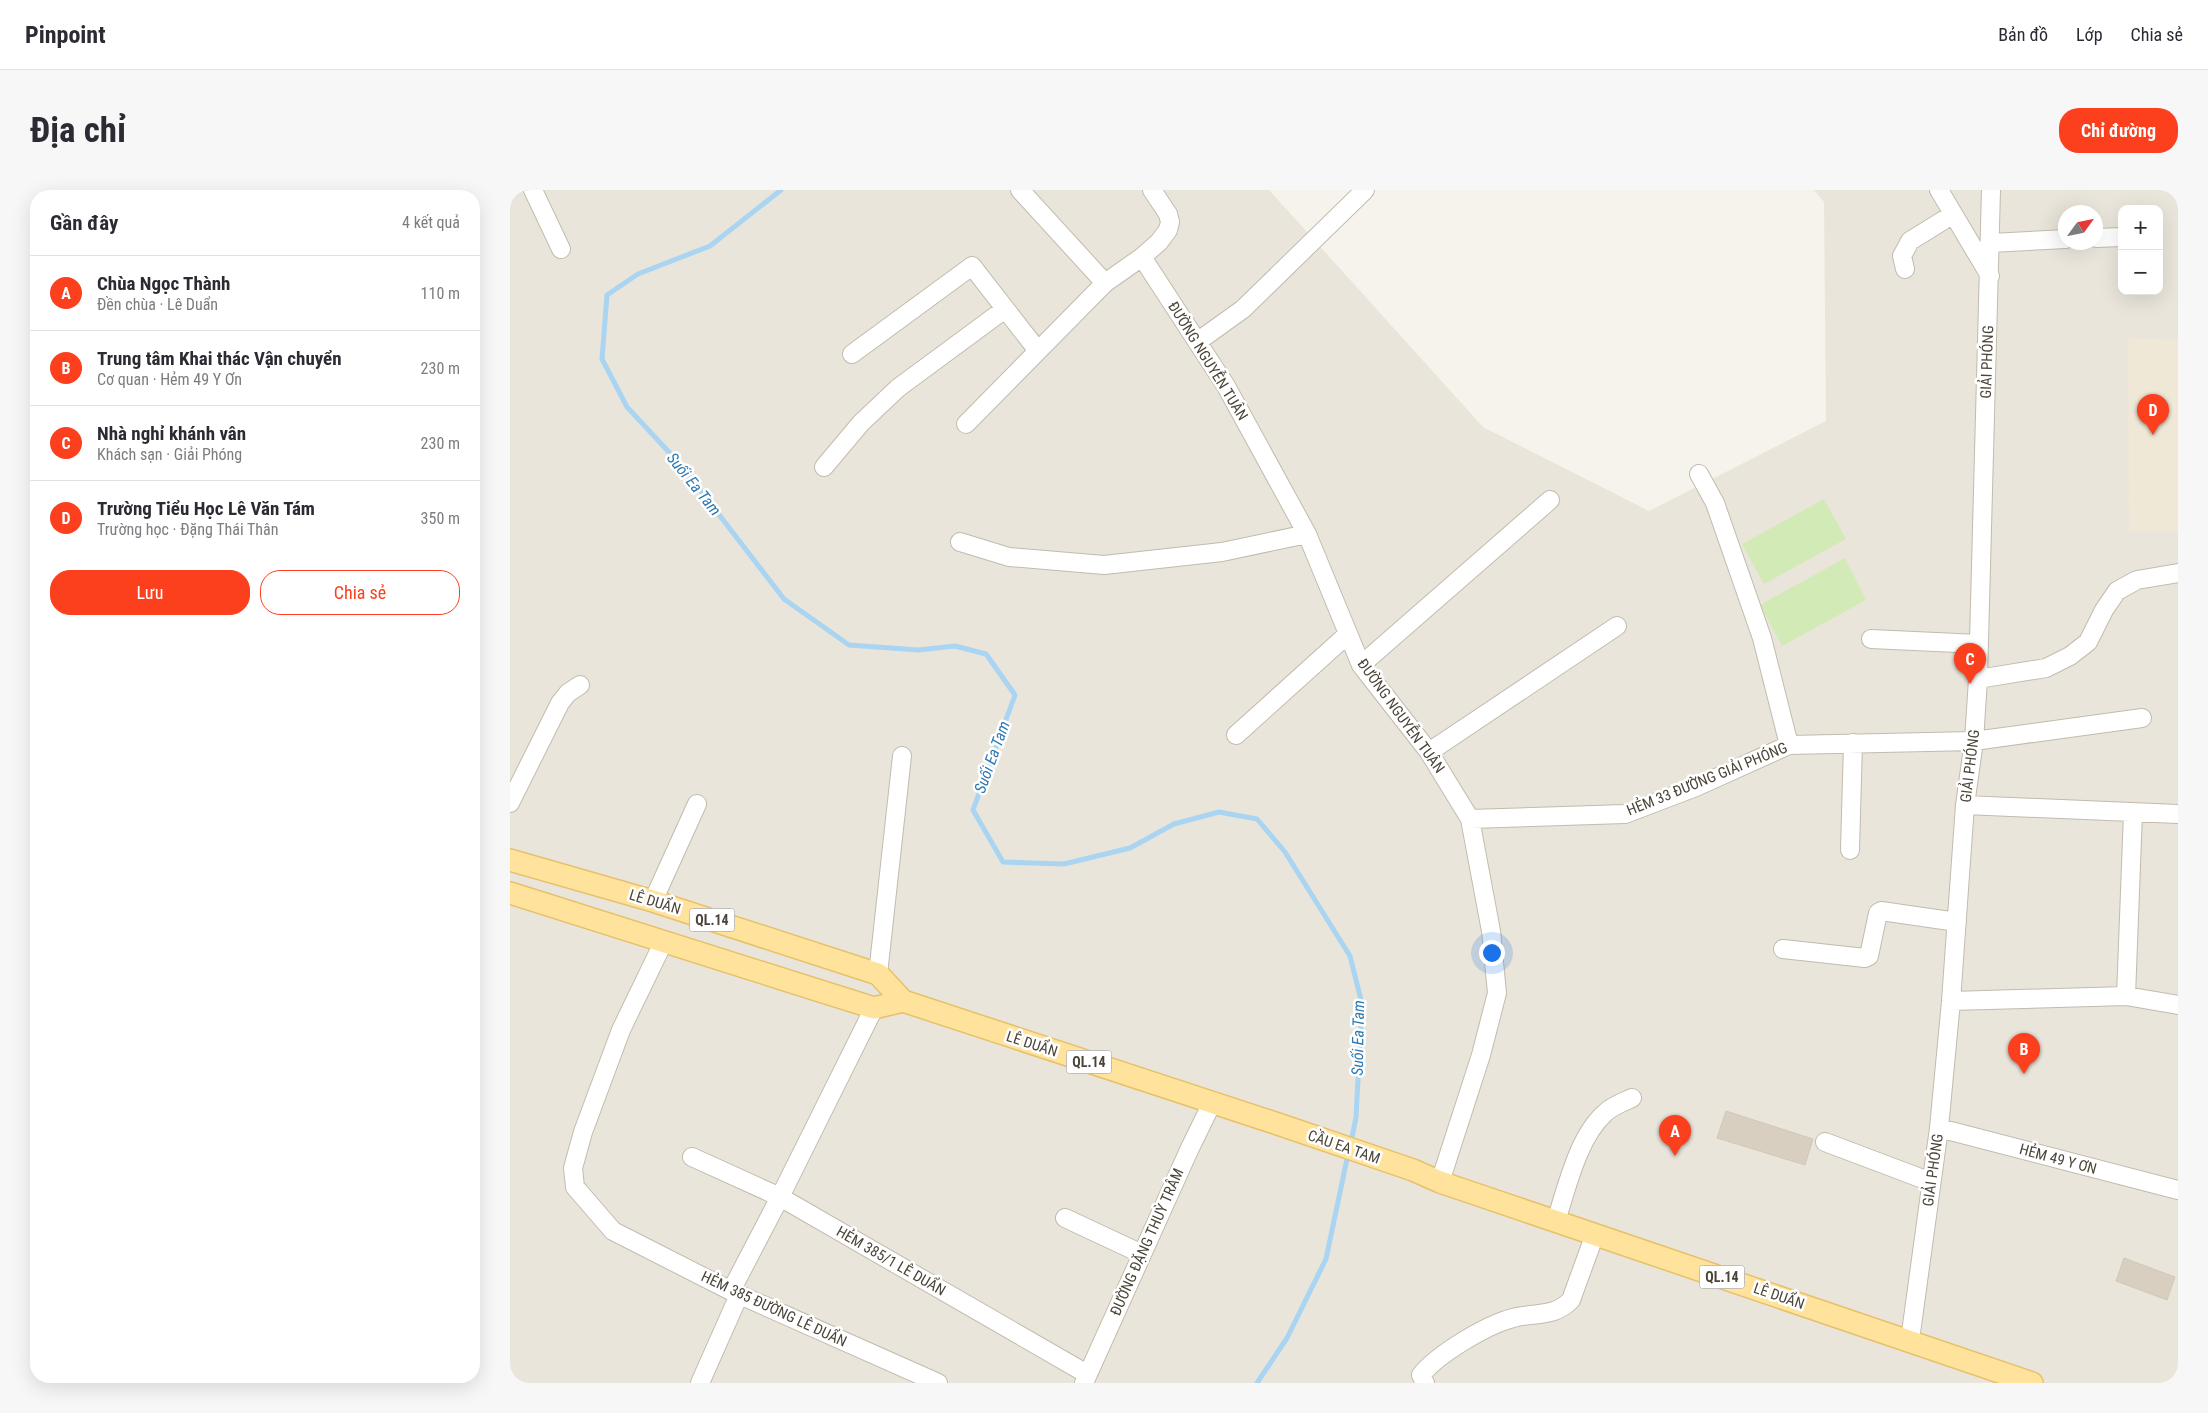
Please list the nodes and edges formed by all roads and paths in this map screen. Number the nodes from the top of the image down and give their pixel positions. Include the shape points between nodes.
1 (534, 190) edge
2 (1152, 190) edge
3 (1365, 190) edge
4 (1939, 190) edge
5 (1991, 190) edge
6 (1026, 192) edge
7 (1952, 214) junction
8 (2118, 237) edge
9 (2103, 238) edge
10 (2058, 239) edge
11 (1991, 242) junction
12 (561, 249) dead end
13 (1142, 257) junction
14 (1905, 269) dead end
15 (1990, 276) junction
16 (1105, 283) junction
17 (1006, 309) junction
18 (1197, 342) junction
19 (1038, 351) junction
20 (852, 354) dead end
21 (966, 424) dead end
22 (824, 467) dead end
23 (1699, 474) dead end
24 (1550, 500) dead end
25 (1307, 534) junction
26 (960, 542) dead end
27 (2178, 573) edge
28 (1617, 626) dead end
29 (1348, 634) junction
30 (1871, 639) dead end
31 (1979, 644) junction
32 (1361, 665) junction
33 (1978, 679) junction
34 (580, 684) dead end
35 (2142, 718) dead end
36 (1236, 735) dead end
37 (1974, 741) junction
38 (1854, 744) junction
39 (1789, 745) junction
40 (1429, 752) junction
41 (902, 756) dead end
42 (510, 803) edge
43 (697, 804) dead end
44 (1965, 805) junction
45 (2133, 813) junction
46 (2178, 814) edge
47 (1470, 819) junction
48 (1850, 850) dead end
49 (510, 860) edge
50 (510, 893) edge
51 (653, 901) junction
52 (1956, 922) junction
53 (663, 943) junction
54 (1783, 949) dead end
55 (878, 974) junction
56 (2126, 996) junction
57 (903, 1001) junction
58 (1951, 1001) junction
59 (2178, 1005) edge
60 (874, 1008) junction
61 (1632, 1098) dead end
62 (1212, 1103) junction
63 (1276, 1124) joint
64 (1939, 1128) junction
65 (1825, 1142) dead end
66 (692, 1157) dead end
67 (1413, 1170) joint
68 (1440, 1182) junction
69 (1932, 1182) junction
70 (2178, 1190) edge
71 (780, 1197) junction
72 (1065, 1218) dead end
73 (1556, 1221) junction
74 (1595, 1234) junction
75 (1142, 1254) junction
76 (735, 1293) junction
77 (1910, 1340) junction
78 (1085, 1378) edge
79 (700, 1383) edge
80 (938, 1383) edge
81 (1425, 1383) edge
82 (2032, 1383) edge

1 - 12 street
2 - 13 street via 1170,222 1160,242
3 - 18 street via 1243,309
4 - 7 street
5 - 11 street, GIẢI PHÓNG
6 - 16 street
7 - 14 street via 1910,241 1902,256
7 - 15 street
8 - 9 street
10 - 11 street
11 - 15 street, GIẢI PHÓNG
13 - 16 street
13 - 18 street, ĐƯỜNG NGUYỄN TUÂN
15 - 31 street, GIẢI PHÓNG
16 - 19 street
17 - 19 street
17 - 20 street via 972,266
17 - 22 street via 898,388
18 - 25 street, ĐƯỜNG NGUYỄN TUÂN via 1226,386
19 - 21 street
23 - 39 street via 1715,503 1762,638
24 - 32 street
25 - 26 street via 1222,552 1104,565 1009,557
25 - 29 street, ĐƯỜNG NGUYỄN TUÂN
27 - 33 street via 2137,580 2117,591 2088,642 2070,656 2046,668
28 - 40 street
29 - 32 street, ĐƯỜNG NGUYỄN TUÂN
29 - 36 street
30 - 31 street
31 - 33 street, GIẢI PHÓNG
32 - 40 street, ĐƯỜNG NGUYỄN TUÂN
33 - 37 street, GIẢI PHÓNG
34 - 42 street via 560,703
35 - 37 street, HẺM 33 ĐƯỜNG GIẢI PHÓNG
37 - 38 street, HẺM 33 ĐƯỜNG GIẢI PHÓNG
37 - 44 street, GIẢI PHÓNG
38 - 39 street, HẺM 33 ĐƯỜNG GIẢI PHÓNG
38 - 48 street
39 - 47 street, HẺM 33 ĐƯỜNG GIẢI PHÓNG via 1696,787 1625,814
40 - 47 street, ĐƯỜNG NGUYỄN TUÂN
41 - 55 street
43 - 51 street
44 - 45 street
44 - 52 street, GIẢI PHÓNG
45 - 46 street
45 - 56 street
47 - 68 street, ĐƯỜNG NGUYỄN TUÂN via 1491,931 1497,993 1481,1055
49 - 51 main road, LÊ DUẨN / QL.14
50 - 53 main road, QL.14
51 - 55 main road, LÊ DUẨN / QL.14
52 - 54 street via 1881,911 1878,912 1869,956 1865,958
52 - 58 street, GIẢI PHÓNG
53 - 60 main road, QL.14
53 - 76 street, HẺM 385 ĐƯỜNG LÊ DUẨN via 622,1030 575,1156 575,1187 613,1230
55 - 57 main road, LÊ DUẨN / QL.14
56 - 58 street
56 - 59 street
57 - 60 main road
57 - 62 main road, LÊ DUẨN / QL.14
58 - 64 street, GIẢI PHÓNG
60 - 71 street
61 - 73 street via 1606,1111 1586,1138
62 - 63 main road, LÊ DUẨN / QL.14
62 - 75 street, ĐƯỜNG ĐẶNG THUỲ TRÂM
63 - 67 main road, CẦU EA TAM / QL.14
64 - 69 street, GIẢI PHÓNG
64 - 70 street, HẺM 49 Y ƠN
65 - 69 street
66 - 71 street, HẺM 385/1 LÊ DUẨN
67 - 68 main road, LÊ DUẨN / QL.14
68 - 73 main road, LÊ DUẨN / QL.14
69 - 77 street, GIẢI PHÓNG
71 - 76 street
71 - 78 street, HẺM 385/1 LÊ DUẨN
72 - 75 street
73 - 74 main road, LÊ DUẨN / QL.14
74 - 77 main road, LÊ DUẨN / QL.14
74 - 81 street via 1570,1300 1564,1307 1556,1312 1514,1318 1477,1335 1434,1362 1421,1375
75 - 78 street, ĐƯỜNG ĐẶNG THUỲ TRÂM
76 - 79 street
76 - 80 street, HẺM 385 ĐƯỜNG LÊ DUẨN
77 - 82 main road, LÊ DUẨN / QL.14

